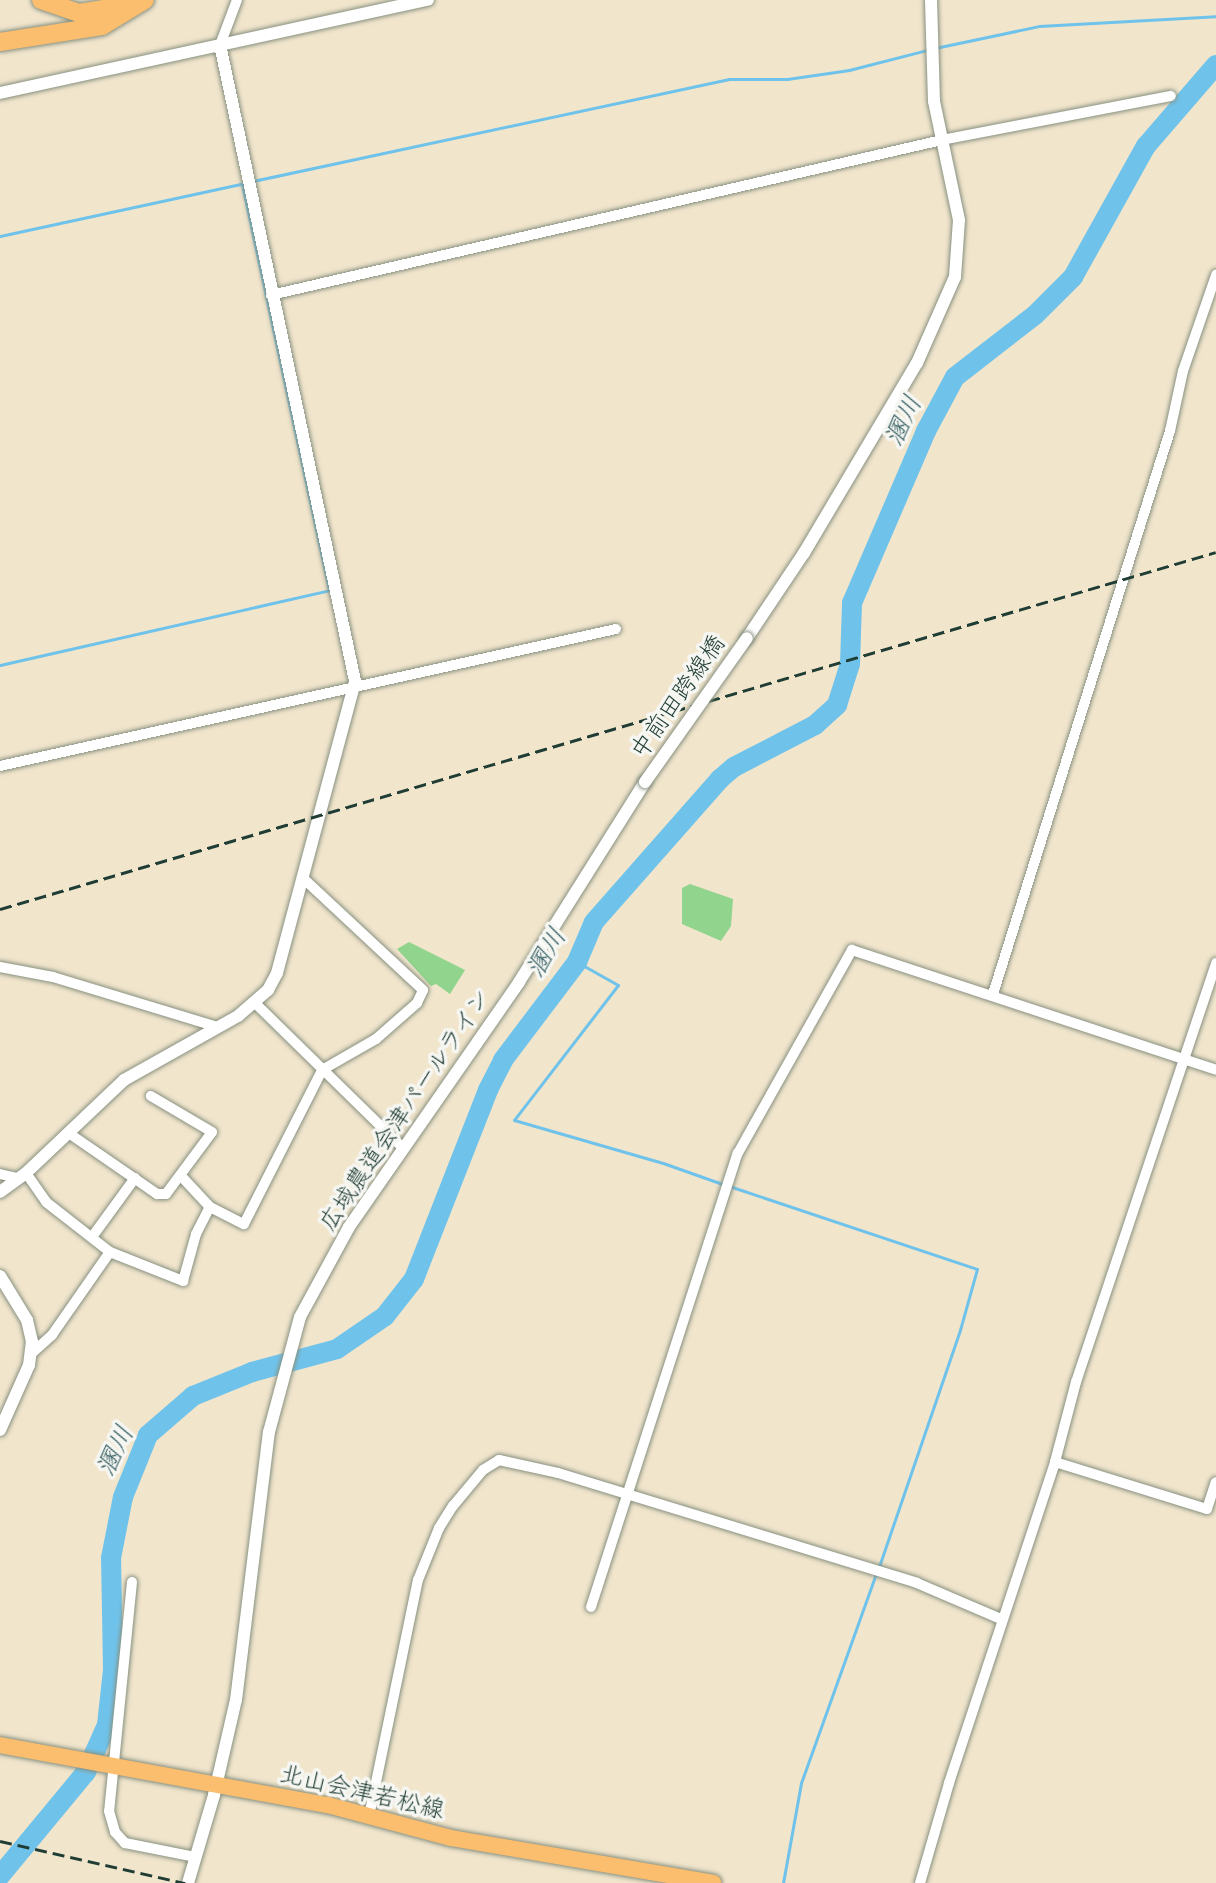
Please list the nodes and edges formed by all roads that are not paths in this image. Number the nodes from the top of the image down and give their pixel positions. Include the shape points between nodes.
1 (41, 0) edge
2 (126, 0) edge
3 (145, 0) edge
4 (237, 0) edge
5 (428, 0) edge
6 (931, 0) edge
7 (0, 42) edge
8 (220, 45) junction
9 (0, 93) edge
10 (1171, 96) dead end
11 (942, 140) junction
12 (1216, 275) edge
13 (271, 295) junction
14 (616, 629) dead end
15 (353, 688) junction
16 (0, 766) edge
17 (645, 782) joint
18 (303, 878) junction
19 (1216, 963) edge
20 (0, 967) edge
21 (993, 994) junction
22 (256, 1004) junction
23 (218, 1027) junction
24 (1185, 1059) junction
25 (322, 1070) junction
26 (1216, 1070) edge
27 (151, 1096) dead end
28 (70, 1134) junction
29 (402, 1147) junction
30 (0, 1174) edge
31 (22, 1176) junction
32 (182, 1177) junction
33 (135, 1178) junction
34 (0, 1192) edge
35 (210, 1207) junction
36 (92, 1237) junction
37 (110, 1252) junction
38 (0, 1276) edge
39 (32, 1353) junction
40 (0, 1430) edge
41 (1055, 1462) junction
42 (1216, 1482) edge
43 (628, 1496) junction
44 (132, 1582) dead end
45 (591, 1607) dead end
46 (1001, 1619) junction
47 (0, 1745) edge
48 (108, 1767) junction
49 (217, 1784) junction
50 (369, 1816) junction
51 (195, 1857) junction
52 (188, 1883) edge
53 (713, 1883) edge
54 (920, 1883) edge

1 - 2 highway via 79,13
3 - 7 highway via 102,26
4 - 8 street
5 - 8 street
6 - 11 street, 中前田跨線橋 via 930,65
8 - 9 street
8 - 13 street
10 - 11 street
11 - 13 street
11 - 17 street, 中前田跨線橋, bridge via 959,220 959,257 949,296 926,346 856,468 747,638
12 - 21 street
13 - 15 street via 352,657
14 - 15 street
15 - 16 street
15 - 18 street
17 - 29 street, 広域農道会津パールライン via 519,982
18 - 22 street via 277,973
18 - 25 street via 423,990 417,1003 376,1039
19 - 24 street
20 - 23 street via 53,977
21 - 24 street
21 - 43 street via 852,950 738,1153
22 - 23 street
22 - 25 street
23 - 28 street via 124,1080
24 - 26 street
24 - 41 street via 1076,1382
25 - 29 street
25 - 35 street via 244,1224
27 - 32 street via 212,1132
28 - 31 street
28 - 33 street
29 - 49 street, 広域農道会津パールライン via 342,1239 300,1317 277,1391 254,1531 238,1689
30 - 31 street
31 - 34 street
31 - 36 street
32 - 33 street via 166,1194 157,1194
32 - 35 street
33 - 36 street
35 - 37 street via 183,1281
36 - 37 street
37 - 39 street via 52,1335
38 - 39 street via 27,1320
39 - 40 street
41 - 42 street via 1207,1509
41 - 46 street
43 - 45 street
43 - 46 street via 917,1583
43 - 50 street via 499,1460 472,1482 439,1528 418,1580
44 - 48 street
46 - 54 street
47 - 48 main road, 北山会津若松線
48 - 49 main road, 北山会津若松線
48 - 51 street via 109,1811 115,1832 125,1843
49 - 50 main road, 北山会津若松線
49 - 51 street
50 - 53 main road, 北山会津若松線 via 451,1838
51 - 52 street

